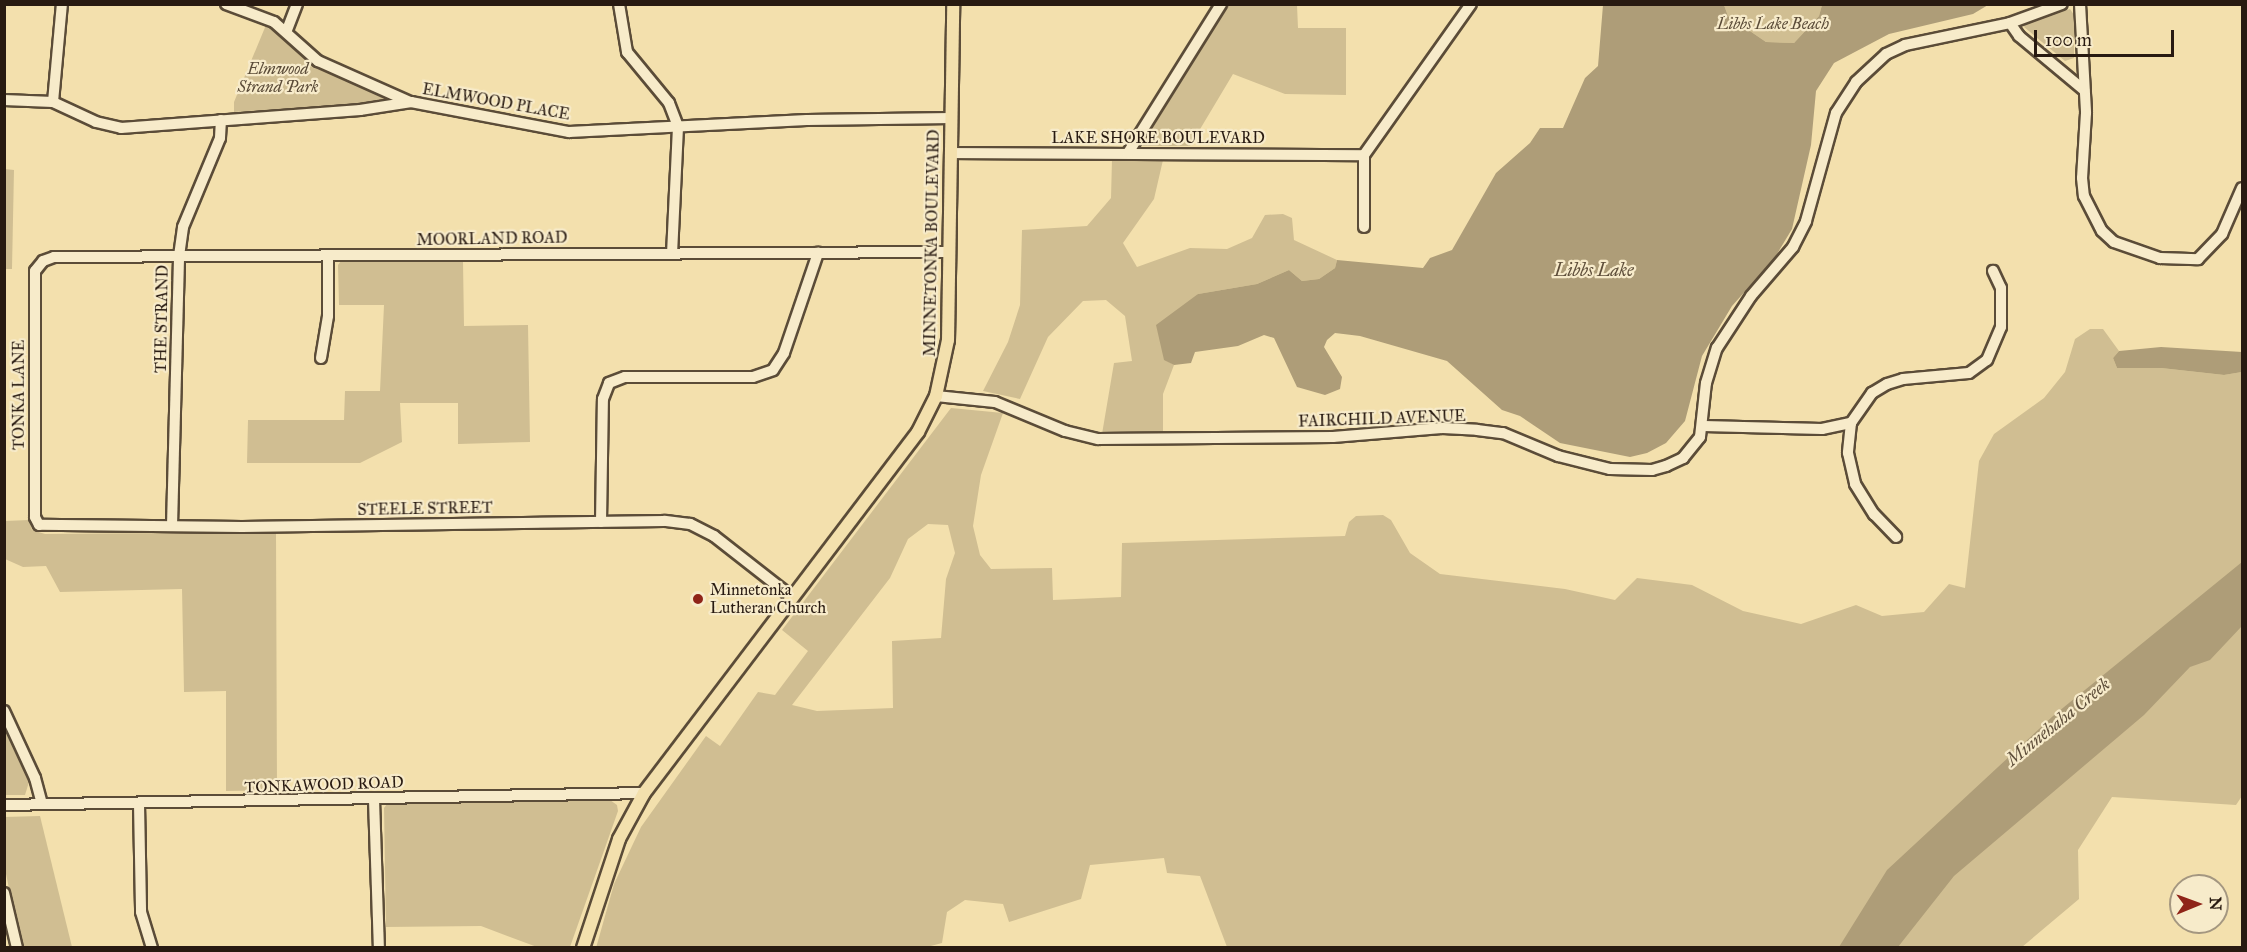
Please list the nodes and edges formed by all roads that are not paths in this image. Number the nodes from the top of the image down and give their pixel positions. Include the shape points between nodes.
1 (62, 4) edge
2 (226, 4) edge
3 (297, 4) edge
4 (619, 4) edge
5 (953, 4) edge
6 (1221, 4) edge
7 (1471, 4) edge
8 (2062, 4) edge
9 (2080, 4) edge
10 (2010, 23) junction
11 (287, 30) junction
12 (2084, 90) junction
13 (4, 100) edge
14 (53, 102) junction
15 (411, 102) junction
16 (952, 118) junction
17 (221, 120) junction
18 (678, 128) junction
19 (951, 153) junction
20 (1128, 153) junction
21 (1364, 155) junction
22 (2242, 188) edge
23 (1364, 227) dead end
24 (950, 252) junction
25 (672, 253) junction
26 (818, 253) junction
27 (178, 256) junction
28 (328, 256) junction
29 (37, 267) joint
30 (1993, 271) dead end
31 (321, 358) dead end
32 (936, 396) junction
33 (1851, 423) junction
34 (1704, 426) junction
35 (36, 522) joint
36 (601, 522) junction
37 (172, 526) junction
38 (1896, 537) dead end
39 (792, 597) junction
40 (4, 711) edge
41 (644, 793) junction
42 (374, 800) junction
43 (42, 804) junction
44 (139, 804) junction
45 (4, 805) edge
46 (4, 893) edge
47 (17, 948) edge
48 (152, 948) edge
49 (379, 948) edge
50 (583, 948) edge

1 - 14 street
2 - 11 street
3 - 11 street
4 - 18 street via 627,52 669,103
5 - 16 main road, MINNETONKA BOULEVARD
6 - 20 street
7 - 21 street
8 - 10 street, FAIRCHILD AVENUE
9 - 12 street
10 - 12 street via 2019,36
10 - 34 street, FAIRCHILD AVENUE via 1905,45 1886,54 1856,82 1836,113 1806,221 1793,247 1751,296 1718,348 1706,383
11 - 15 street via 318,61
12 - 22 street via 2084,196 2091,215 2114,242 2160,258 2198,259 2222,234
13 - 14 street, ELMWOOD PLACE
14 - 17 street, ELMWOOD PLACE via 112,128
15 - 17 street, ELMWOOD PLACE via 360,110
15 - 18 street, ELMWOOD PLACE via 569,132
16 - 18 street, ELMWOOD PLACE via 807,120
16 - 19 main road, MINNETONKA BOULEVARD
17 - 27 street, THE STRAND via 221,134 183,227
18 - 25 street
19 - 20 street, LAKE SHORE BOULEVARD
19 - 24 main road, MINNETONKA BOULEVARD
20 - 21 street, LAKE SHORE BOULEVARD
21 - 23 street
24 - 26 street, MOORLAND ROAD
24 - 32 main road, MINNETONKA BOULEVARD via 946,363
25 - 26 street, MOORLAND ROAD
25 - 28 street, MOORLAND ROAD
26 - 36 street via 784,353 773,370 753,377 625,377 609,383 603,399
27 - 28 street, MOORLAND ROAD
27 - 29 street, MOORLAND ROAD via 54,257
27 - 37 street, THE STRAND
28 - 31 street via 328,316
29 - 35 street, TONKA LANE
30 - 33 street via 2001,288 2001,327 1987,360 1969,373 1887,384 1872,393
32 - 34 street, FAIRCHILD AVENUE via 995,402 1065,431 1098,439 1332,437 1477,430 1503,433 1558,456 1633,471 1652,470 1683,458
32 - 39 main road, MINNETONKA BOULEVARD via 918,432
33 - 34 street via 1807,429
33 - 38 street via 1848,453 1855,484 1874,514
35 - 37 street, STEELE STREET via 45,526
36 - 37 street, STEELE STREET
36 - 39 street, STEELE STREET via 690,524 714,536
39 - 41 main road, MINNETONKA BOULEVARD
40 - 43 street via 35,778
41 - 42 street, TONKAWOOD ROAD
41 - 50 main road, MINNETONKA BOULEVARD via 619,839
42 - 44 street, TONKAWOOD ROAD
42 - 49 street
43 - 44 street, TONKAWOOD ROAD
43 - 45 street, TONKAWOOD ROAD
44 - 48 street via 141,912
46 - 47 street

